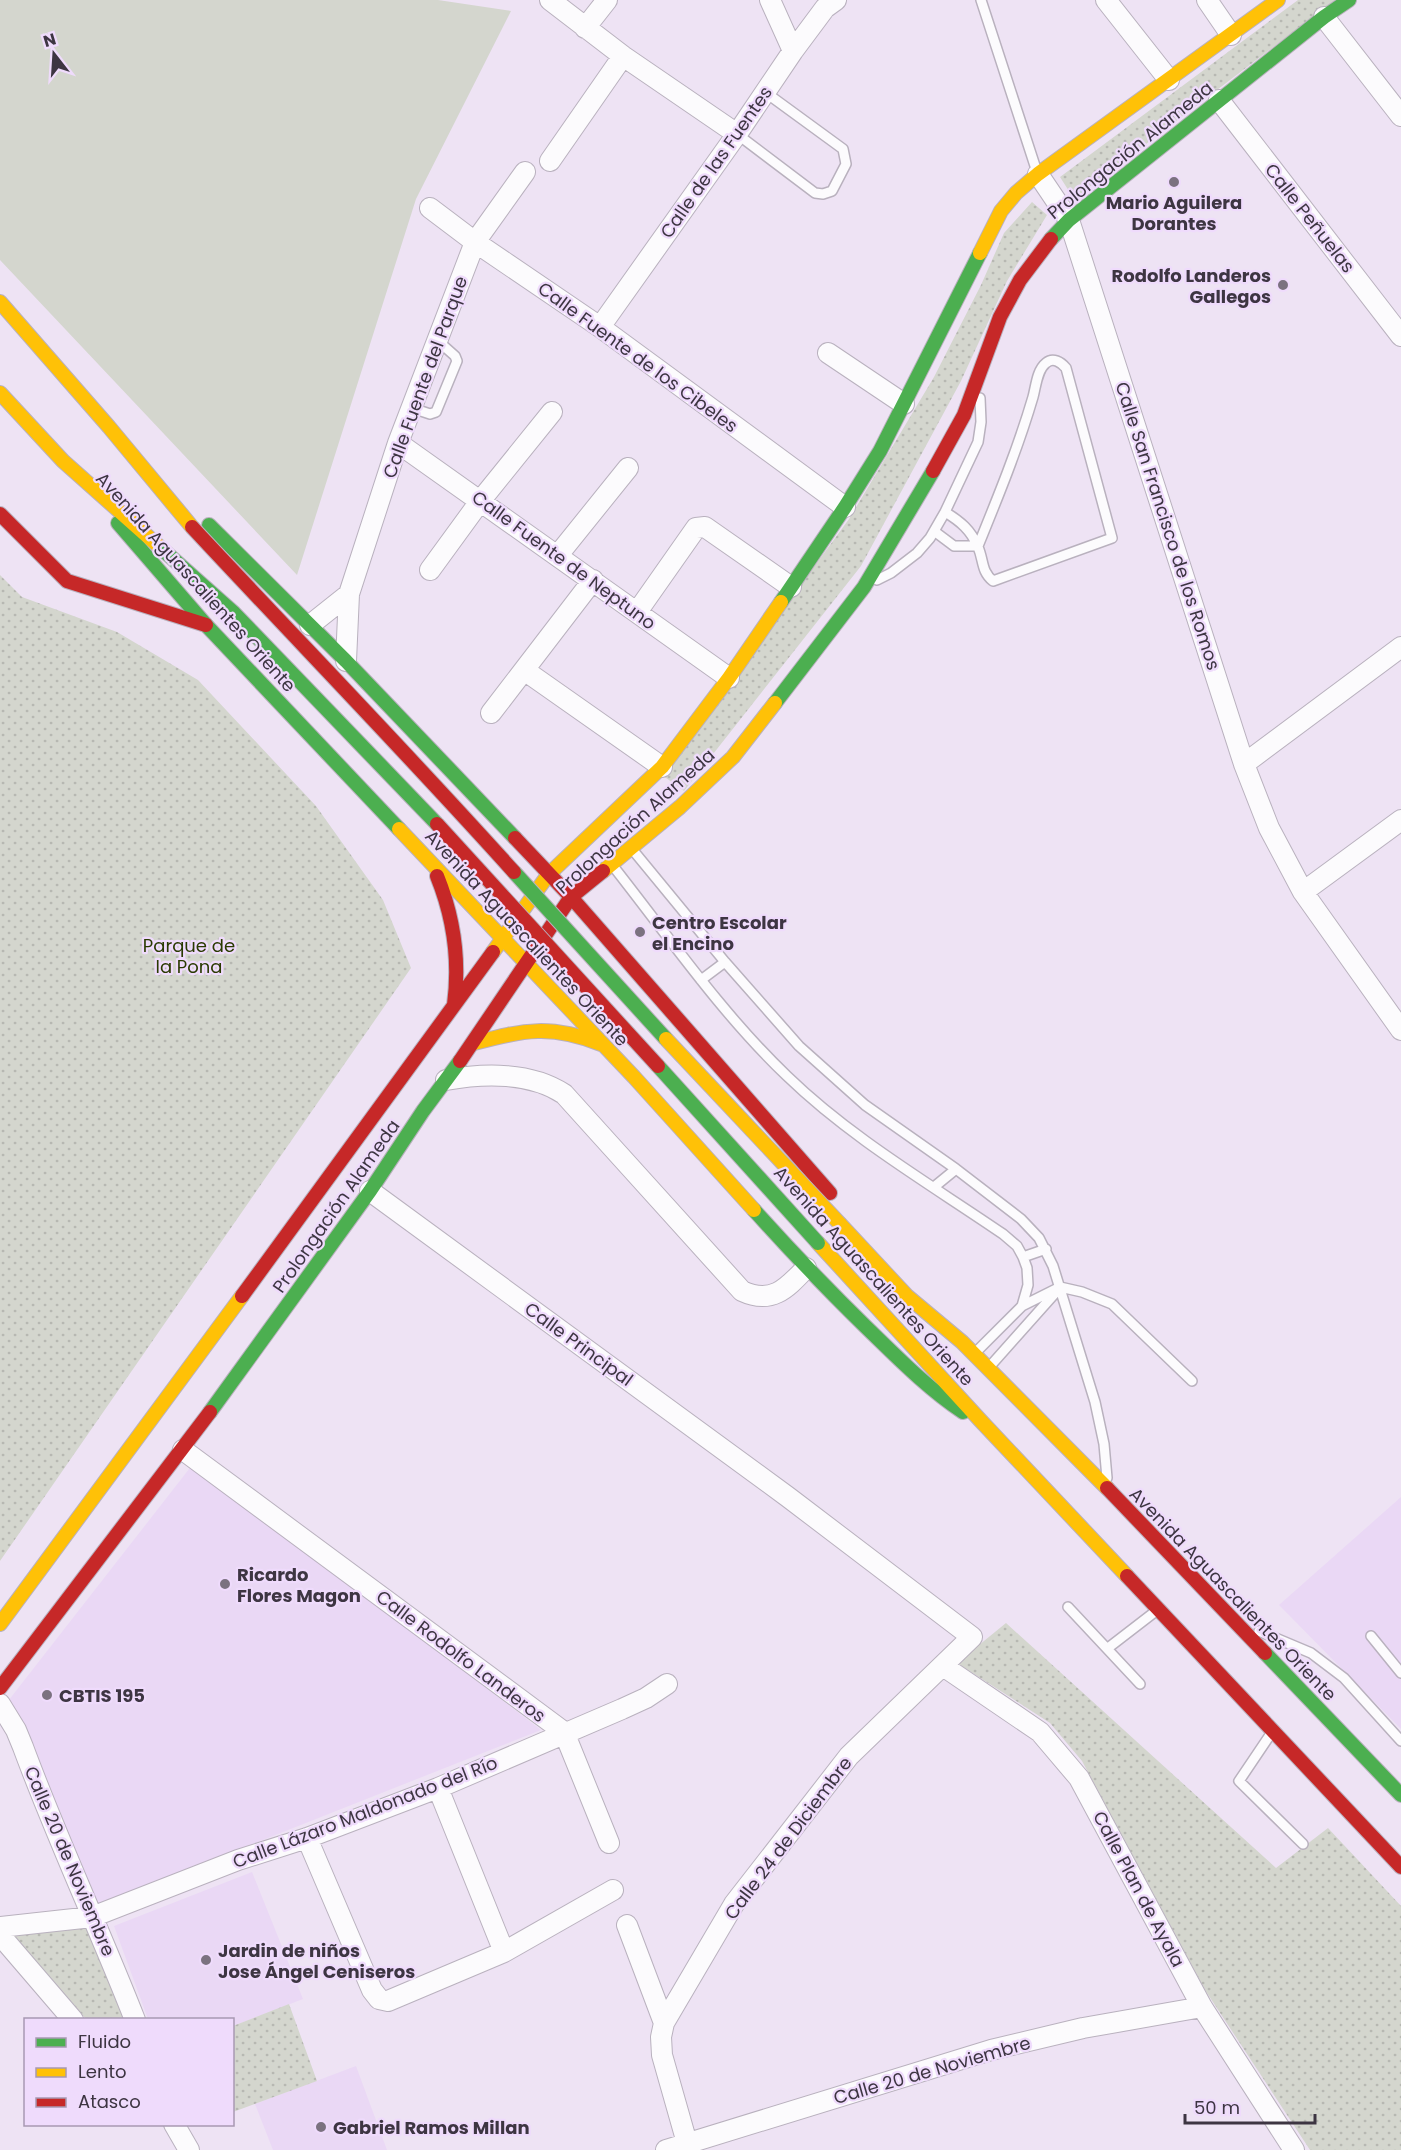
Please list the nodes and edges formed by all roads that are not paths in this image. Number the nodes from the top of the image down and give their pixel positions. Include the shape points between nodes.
1 (550, 0) edge
2 (607, 0) edge
3 (770, 0) edge
4 (836, 0) edge
5 (981, 0) edge
6 (1106, 0) edge
7 (1207, 0) edge
8 (1278, 0) edge
9 (1348, 0) edge
10 (1324, 17) junction
11 (585, 28) junction
12 (1231, 35) junction
13 (793, 51) junction
14 (623, 56) junction
15 (1169, 80) junction
16 (765, 92) junction
17 (1219, 100) junction
18 (1401, 116) edge
19 (737, 134) junction
20 (550, 161) dead end
21 (525, 172) dead end
22 (1038, 174) junction
23 (430, 208) dead end
24 (1069, 220) junction
25 (475, 242) junction
26 (0, 302) edge
27 (600, 327) junction
28 (1401, 336) edge
29 (828, 353) dead end
30 (978, 378) junction
31 (0, 393) edge
32 (904, 404) junction
33 (552, 412) dead end
34 (110, 427) junction
35 (398, 443) junction
36 (63, 461) junction
37 (628, 468) dead end
38 (481, 500) junction
39 (845, 507) junction
40 (945, 512) junction
41 (0, 514) edge
42 (934, 531) junction
43 (978, 546) junction
44 (558, 555) junction
45 (430, 570) dead end
46 (593, 580) junction
47 (791, 587) junction
48 (864, 587) junction
49 (349, 594) junction
50 (637, 612) junction
51 (206, 625) junction
52 (310, 625) junction
53 (1401, 647) edge
54 (346, 661) junction
55 (524, 670) junction
56 (729, 678) junction
57 (491, 713) dead end
58 (1244, 764) junction
59 (662, 767) junction
60 (1401, 820) edge
61 (499, 822) junction
62 (631, 848) junction
63 (432, 863) junction
64 (611, 864) junction
65 (548, 874) junction
66 (444, 877) junction
67 (1303, 892) junction
68 (571, 897) junction
69 (595, 927) junction
70 (502, 939) junction
71 (725, 962) junction
72 (529, 967) junction
73 (701, 980) junction
74 (453, 1008) junction
75 (1401, 1030) edge
76 (474, 1043) junction
77 (603, 1045) junction
78 (446, 1080) junction
79 (956, 1169) junction
80 (934, 1187) junction
81 (370, 1191) junction
82 (1046, 1249) junction
83 (1023, 1257) junction
84 (806, 1268) junction
85 (1060, 1287) junction
86 (1022, 1306) junction
87 (962, 1342) junction
88 (974, 1354) junction
89 (989, 1368) junction
90 (1192, 1381) dead end
91 (980, 1420) junction
92 (183, 1450) junction
93 (1108, 1489) junction
94 (1068, 1607) dead end
95 (1158, 1609) junction
96 (1232, 1618) junction
97 (0, 1624) edge
98 (1371, 1636) dead end
99 (972, 1637) joint
100 (1108, 1648) junction
101 (943, 1666) junction
102 (1401, 1673) edge
103 (667, 1684) dead end
104 (1140, 1684) dead end
105 (0, 1688) edge
106 (0, 1704) edge
107 (1273, 1731) junction
108 (564, 1732) junction
109 (1401, 1741) edge
110 (438, 1788) junction
111 (1401, 1795) edge
112 (307, 1838) junction
113 (609, 1843) dead end
114 (1303, 1844) dead end
115 (1401, 1867) edge
116 (613, 1890) dead end
117 (92, 1917) junction
118 (627, 1925) dead end
119 (0, 1927) edge
120 (0, 1935) edge
121 (504, 1952) junction
122 (1202, 2007) junction
123 (72, 2018) edge
124 (135, 2018) edge
125 (664, 2022) junction
126 (173, 2126) edge
127 (687, 2143) junction
128 (189, 2150) edge
129 (666, 2150) edge
130 (1294, 2150) edge

1 - 11 street
2 - 11 street
3 - 13 street
4 - 13 street, Calle de las Fuentes via 825,8
5 - 22 lane, Calle San Francisco de los Romos
6 - 15 street
7 - 12 street
8 - 12 main road, Prolongación Alameda
9 - 10 main road, Prolongación Alameda
10 - 17 main road, Prolongación Alameda
10 - 18 street
11 - 14 street
12 - 15 main road, Prolongación Alameda
13 - 16 street, Calle de las Fuentes
14 - 19 street
14 - 20 street
15 - 22 main road, Prolongación Alameda
16 - 19 street, Calle de las Fuentes
16 - 19 lane via 843,149 846,164 832,191 814,193
17 - 24 main road, Prolongación Alameda
17 - 28 street, Calle Peñuelas
19 - 27 street, Calle de las Fuentes
21 - 25 street, Calle Fuente del Parque
22 - 24 street, Calle San Francisco de los Romos
22 - 32 main road, Prolongación Alameda via 1001,211
23 - 25 street, Calle Fuente de los Cibeles
24 - 30 main road, Prolongación Alameda via 1020,280 988,345
24 - 58 street, Calle San Francisco de los Romos
25 - 27 street, Calle Fuente de los Cibeles
25 - 35 street, Calle Fuente del Parque
26 - 34 main road, Avenida Aguascalientes Oriente
27 - 39 street, Calle Fuente de los Cibeles
29 - 32 street
30 - 40 lane via 978,442
30 - 48 main road, Prolongación Alameda via 942,458
31 - 36 main road, Avenida Aguascalientes Oriente
32 - 39 main road, Prolongación Alameda
33 - 38 street
34 - 52 main road, Avenida Aguascalientes Oriente
34 - 87 main road, Avenida Aguascalientes Oriente, bridge via 192,527 431,779 646,1019 907,1296
35 - 38 street, Calle Fuente de Neptuno
35 - 49 street, Calle Fuente del Parque
36 - 51 main road, Avenida Aguascalientes Oriente
36 - 91 main road, Avenida Aguascalientes Oriente, bridge via 234,613 464,852
37 - 44 street
38 - 44 street, Calle Fuente de Neptuno
38 - 45 street
39 - 47 main road, Prolongación Alameda
40 - 42 lane
40 - 43 lane via 965,525
41 - 51 main road via 66,581
42 - 43 lane via 954,546
42 - 48 lane via 917,553
43 - 43 lane via 1023,432 1040,370 1047,362 1060,362 1066,368 1112,538 993,582 986,575
44 - 46 street, Calle Fuente de Neptuno
46 - 50 street, Calle Fuente de Neptuno
46 - 55 street
47 - 50 street via 701,526
47 - 56 main road, Prolongación Alameda
48 - 62 main road, Prolongación Alameda via 733,757
49 - 52 street
49 - 54 street, Calle Fuente del Parque
50 - 56 street, Calle Fuente de Neptuno
51 - 63 main road, Avenida Aguascalientes Oriente
52 - 54 main road, Avenida Aguascalientes Oriente
53 - 58 street
54 - 61 main road, Avenida Aguascalientes Oriente
55 - 57 street
55 - 59 street
56 - 59 main road, Prolongación Alameda
58 - 67 street, Calle San Francisco de los Romos via 1269,828
59 - 65 main road, Prolongación Alameda
60 - 67 street
61 - 65 main road, Avenida Aguascalientes Oriente
61 - 66 main road via 497,847 489,862
62 - 64 main road, Prolongación Alameda
62 - 71 lane
63 - 66 main road, Avenida Aguascalientes Oriente
63 - 74 main road via 456,944
64 - 68 main road, Prolongación Alameda
64 - 73 lane
65 - 68 main road, Avenida Aguascalientes Oriente
65 - 70 main road, Prolongación Alameda
66 - 70 main road, Avenida Aguascalientes Oriente
67 - 75 street, Calle San Francisco de los Romos
68 - 69 main road, Avenida Aguascalientes Oriente
68 - 72 main road, Prolongación Alameda
69 - 72 main road via 574,927 553,937
69 - 87 main road, Avenida Aguascalientes Oriente
70 - 72 main road, Avenida Aguascalientes Oriente
70 - 74 main road, Prolongación Alameda
71 - 73 lane
71 - 79 lane via 799,1046 848,1090
72 - 76 main road, Prolongación Alameda
72 - 77 main road, Avenida Aguascalientes Oriente
73 - 80 lane via 788,1077 841,1124
74 - 97 main road, Prolongación Alameda
76 - 77 main road via 513,1033 544,1031 574,1035
76 - 78 main road, Prolongación Alameda
77 - 84 main road, Avenida Aguascalientes Oriente
78 - 81 main road, Prolongación Alameda
78 - 84 street via 530,1080 564,1094 742,1291 759,1296 776,1294
79 - 80 lane
79 - 82 lane via 1031,1228
80 - 83 lane via 1004,1234
81 - 92 main road, Prolongación Alameda
81 - 99 street, Calle Principal
82 - 83 lane
82 - 85 lane
83 - 86 lane via 1028,1286
84 - 91 main road, Avenida Aguascalientes Oriente via 936,1394
85 - 86 lane
85 - 89 lane
85 - 90 lane via 1112,1304
85 - 93 lane via 1095,1402
86 - 88 lane
87 - 88 main road, Avenida Aguascalientes Oriente
88 - 89 main road, Avenida Aguascalientes Oriente
89 - 93 main road, Avenida Aguascalientes Oriente
91 - 95 main road, Avenida Aguascalientes Oriente
92 - 105 main road, Prolongación Alameda
92 - 108 street, Calle Rodolfo Landeros
93 - 96 main road, Avenida Aguascalientes Oriente
94 - 100 lane
95 - 100 lane
95 - 107 main road, Avenida Aguascalientes Oriente
96 - 109 lane via 1311,1653 1344,1678
96 - 111 main road, Avenida Aguascalientes Oriente
98 - 102 lane
99 - 101 street, Calle 24 de Diciembre
100 - 104 lane
101 - 122 street, Calle Plan de Ayala via 1040,1732 1079,1778
101 - 125 street, Calle 24 de Diciembre via 849,1756 735,1904
103 - 108 street, Calle Lázaro Maldonado del Río via 646,1698
106 - 117 street, Calle 20 de Noviembre via 20,1738
107 - 114 lane via 1239,1781
107 - 115 main road, Avenida Aguascalientes Oriente
108 - 110 street, Calle Lázaro Maldonado del Río
108 - 113 street
110 - 112 street, Calle Lázaro Maldonado del Río
110 - 121 street
112 - 117 street, Calle Lázaro Maldonado del Río via 238,1860
112 - 121 street via 379,1999 388,2001
116 - 121 street
117 - 119 street, Calle Lázaro Maldonado del Río
117 - 124 street, Calle 20 de Noviembre
118 - 125 street
120 - 123 street
122 - 127 street, Calle 20 de Noviembre via 1083,2028 991,2050
122 - 130 street, Calle Plan de Ayala
125 - 127 street, Calle 24 de Diciembre via 662,2055
126 - 128 street
127 - 129 street, Calle 20 de Noviembre

